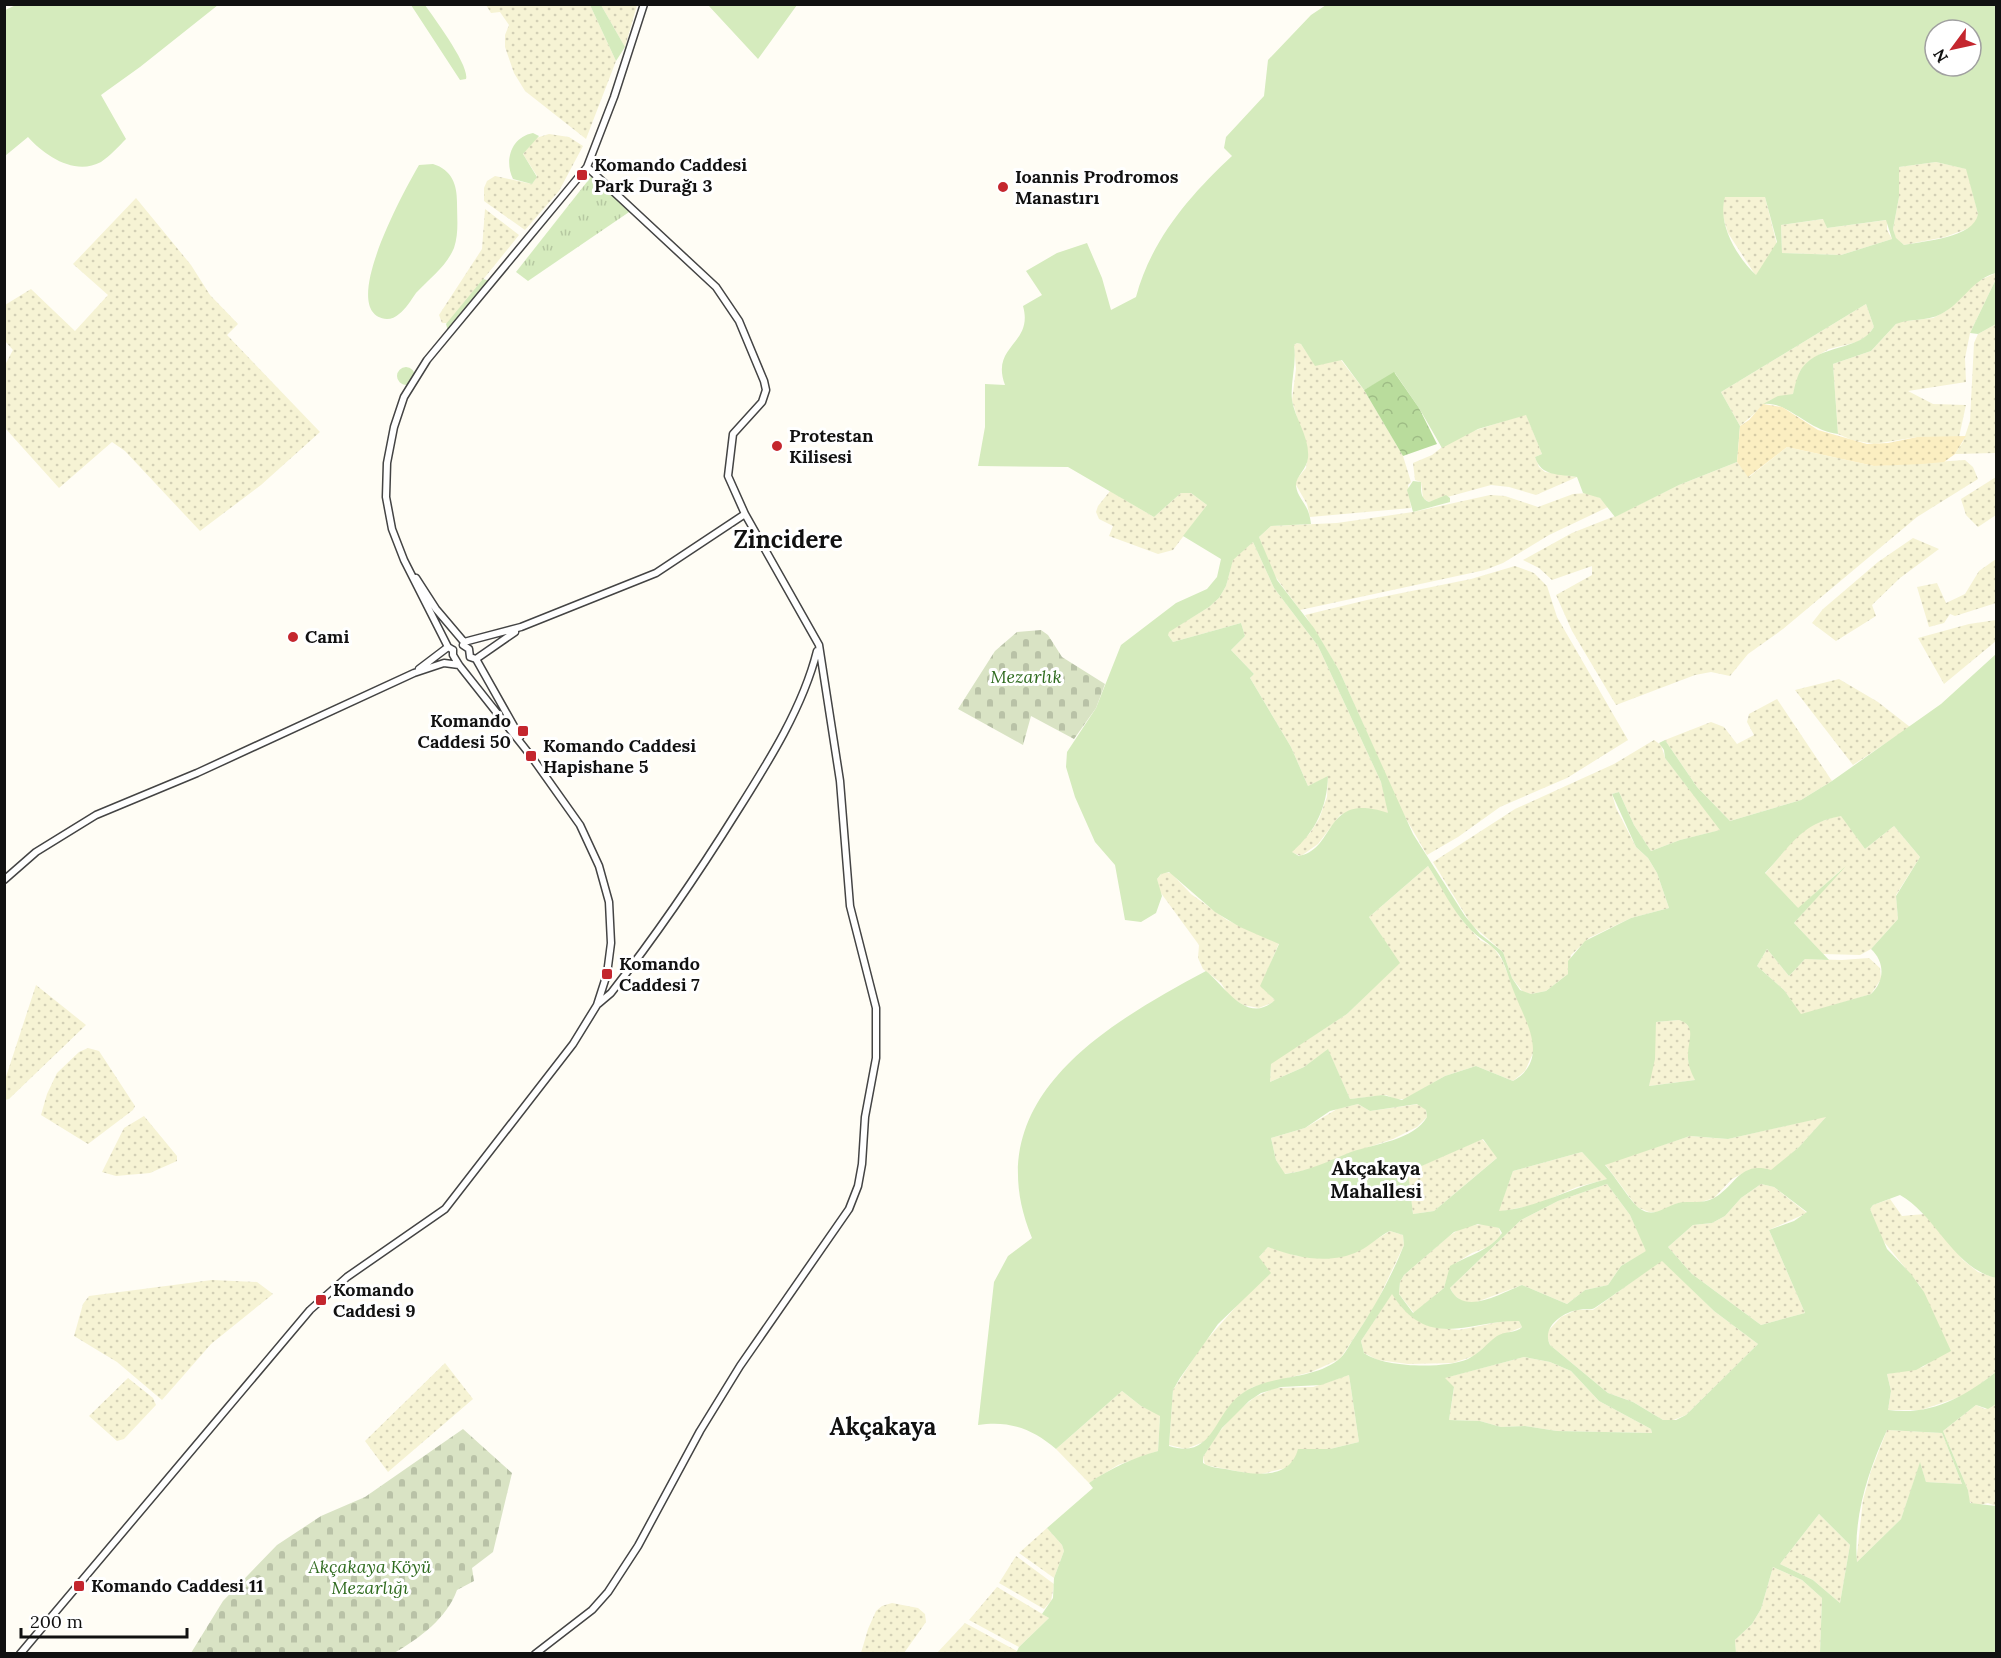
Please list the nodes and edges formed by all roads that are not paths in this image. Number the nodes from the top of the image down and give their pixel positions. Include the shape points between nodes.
1 (645, 4) edge
2 (587, 167) junction
3 (745, 514) junction
4 (404, 560) junction
5 (521, 627) junction
6 (464, 643) junction
7 (819, 645) junction
8 (450, 648) junction
9 (473, 658) junction
10 (458, 663) junction
11 (414, 673) junction
12 (531, 756) junction
13 (4, 880) edge
14 (597, 1005) junction
15 (20, 1653) edge
16 (535, 1653) edge

1 - 2 street
2 - 3 street via 716,287 739,321 765,390 762,402 733,434 728,476
2 - 4 street via 427,360 404,398 387,463 386,496 392,529
3 - 5 street via 656,573
3 - 7 street
4 - 6 street
4 - 8 street
5 - 6 street
5 - 9 street
6 - 8 street
6 - 9 street
7 - 14 street via 812,674 767,764 677,906 611,993
7 - 16 street via 840,781 850,906 876,1008 876,1058 858,1186 849,1209 818,1257 740,1366 608,1592 592,1610
8 - 10 street
8 - 11 street
9 - 10 street
9 - 12 street
10 - 11 street via 444,663
10 - 12 street
11 - 13 street via 96,815 36,852
12 - 14 street via 580,825 599,866 609,902 611,943
14 - 15 street via 573,1044 445,1209 347,1277 310,1310

